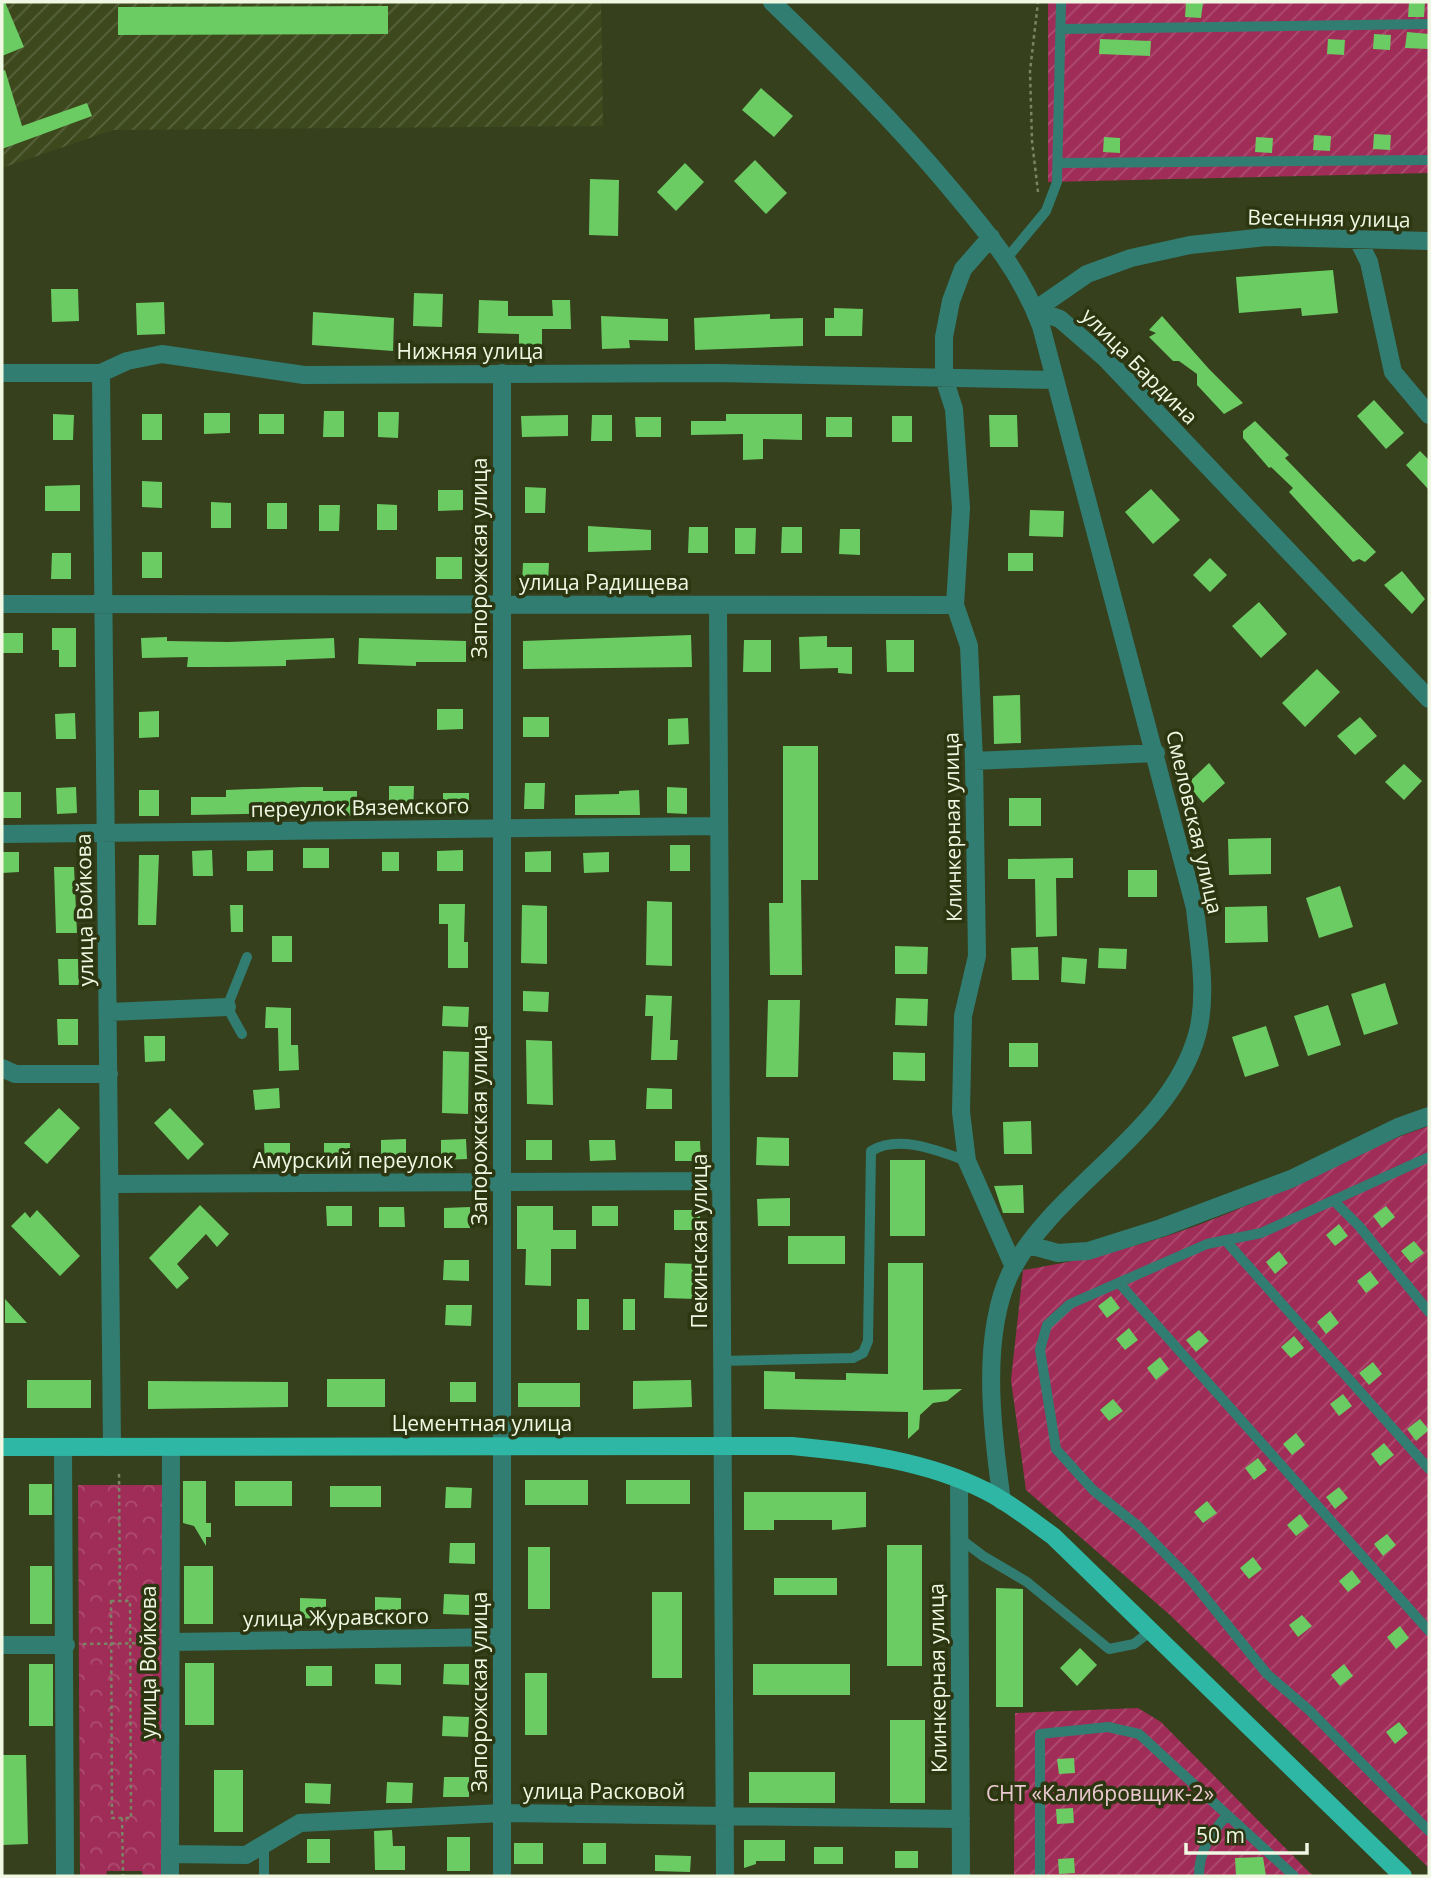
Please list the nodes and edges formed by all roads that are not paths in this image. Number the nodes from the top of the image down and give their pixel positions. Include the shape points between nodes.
1 (772, 2) edge
2 (1061, 2) edge
3 (1429, 24) edge
4 (1061, 29) junction
5 (1429, 160) edge
6 (1059, 163) junction
7 (991, 237) junction
8 (1358, 240) junction
9 (1429, 241) edge
10 (1007, 258) junction
11 (1035, 310) junction
12 (2, 373) edge
13 (101, 373) junction
14 (502, 373) junction
15 (944, 378) junction
16 (1055, 380) junction
17 (1429, 415) edge
18 (2, 604) edge
19 (104, 604) junction
20 (502, 605) junction
21 (718, 605) junction
22 (955, 605) junction
23 (1429, 699) edge
24 (1156, 753) junction
25 (974, 761) junction
26 (719, 826) junction
27 (502, 828) junction
28 (106, 832) junction
29 (2, 834) edge
30 (247, 957) dead end
31 (227, 1007) junction
32 (109, 1012) junction
33 (242, 1034) dead end
34 (2, 1068) edge
35 (109, 1074) junction
36 (1429, 1116) edge
37 (1429, 1157) edge
38 (967, 1161) junction
39 (721, 1181) junction
40 (502, 1182) junction
41 (111, 1184) junction
42 (1334, 1201) junction
43 (1225, 1240) junction
44 (1029, 1245) junction
45 (1014, 1267) junction
46 (1120, 1284) junction
47 (1429, 1312) edge
48 (722, 1361) junction
49 (502, 1446) junction
50 (722, 1446) junction
51 (2, 1447) edge
52 (63, 1447) junction
53 (112, 1447) junction
54 (170, 1447) junction
55 (1429, 1469) edge
56 (959, 1479) junction
57 (1002, 1501) junction
58 (958, 1537) junction
59 (1153, 1630) junction
60 (1429, 1631) edge
61 (502, 1637) junction
62 (171, 1642) junction
63 (2, 1645) edge
64 (66, 1645) junction
65 (502, 1813) junction
66 (725, 1814) junction
67 (1227, 1815) junction
68 (961, 1819) junction
69 (1429, 1831) edge
70 (264, 1844) junction
71 (171, 1854) junction
72 (65, 1876) edge
73 (170, 1876) edge
74 (264, 1876) edge
75 (502, 1876) edge
76 (725, 1876) edge
77 (961, 1876) edge
78 (1040, 1876) edge
79 (1199, 1876) edge
80 (1294, 1876) edge
81 (1403, 1876) edge

1 - 7 street via 891,118
2 - 4 lane
3 - 4 lane
4 - 6 lane
5 - 6 lane
6 - 10 lane via 1046,211
7 - 10 street
7 - 15 street, Клинкерная улица via 963,269 951,301 944,337
8 - 9 street, Весенняя улица
8 - 11 street, Весенняя улица via 1266,237 1157,252 1087,274
8 - 17 street via 1369,262 1393,372
10 - 11 street
11 - 16 street, Смеловская улица
11 - 23 street, улица Бардина via 1060,319 1106,359
12 - 13 street, Нижняя улица
13 - 14 street, Нижняя улица via 127,361 162,354 303,375
13 - 19 street, улица Войкова
14 - 15 street, Нижняя улица
14 - 20 street, Запорожская улица
15 - 16 street, Нижняя улица
15 - 22 street, Клинкерная улица via 954,410 961,508
16 - 24 street, Смеловская улица
18 - 19 street, улица Радищева
19 - 20 street, улица Радищева
19 - 28 street, улица Войкова
20 - 21 street, улица Радищева
20 - 27 street, Запорожская улица
21 - 22 street, улица Радищева
21 - 26 street, Пекинская улица
22 - 25 street, Клинкерная улица via 969,646
24 - 25 street
24 - 44 street, Смеловская улица via 1195,908 1202,982 1197,1035 1175,1083
25 - 38 street, Клинкерная улица via 977,956 962,1030 961,1112
26 - 27 street, переулок Вяземского
26 - 39 street, Пекинская улица
27 - 28 street, переулок Вяземского
27 - 40 street, Запорожская улица
28 - 29 street, переулок Вяземского
28 - 32 street, улица Войкова
30 - 31 lane
31 - 32 street
31 - 33 lane
32 - 35 street, улица Войкова
34 - 35 street via 15,1074
35 - 41 street, улица Войкова
36 - 44 street via 1291,1179 1161,1228 1088,1251 1058,1252
37 - 42 lane
38 - 45 street, Клинкерная улица
38 - 48 lane via 913,1145 871,1150 868,1341 863,1353 853,1358
39 - 40 street, Амурский переулок
39 - 48 street, Пекинская улица
40 - 41 street, Амурский переулок
40 - 49 street, Запорожская улица
41 - 53 street, улица Войкова
42 - 43 lane via 1261,1233
42 - 47 lane
43 - 46 lane via 1157,1264
43 - 55 lane
44 - 45 street, Смеловская улица
45 - 57 street, Смеловская улица via 997,1313 992,1378
46 - 60 lane
46 - 69 lane via 1070,1304 1047,1325 1040,1350 1056,1449 1093,1490 1138,1526 1191,1580 1267,1674
48 - 50 street, Пекинская улица
49 - 50 main road, Цементная улица
49 - 54 main road, Цементная улица
49 - 61 street, Запорожская улица
50 - 56 main road, Цементная улица via 841,1450
50 - 66 street, Пекинская улица
51 - 52 main road, Цементная улица
52 - 53 main road, Цементная улица
52 - 64 street
53 - 54 main road, Цементная улица
54 - 62 street, улица Войкова
56 - 57 main road, Цементная улица
56 - 58 street, Клинкерная улица
57 - 59 main road, Цементная улица via 1053,1536
58 - 59 lane via 1027,1582 1109,1649 1134,1644
58 - 68 street, Клинкерная улица
59 - 81 main road, Цементная улица
61 - 62 street, улица Журавского
61 - 65 street, Запорожская улица
62 - 71 street, улица Войкова
63 - 64 street
64 - 72 street
65 - 66 street, улица Расковой
65 - 70 street, улица Расковой via 300,1823
65 - 75 street, Запорожская улица
66 - 68 street, улица Расковой
66 - 76 street, Пекинская улица
67 - 78 lane via 1139,1734 1108,1727 1040,1734
67 - 79 lane via 1207,1838
67 - 80 lane
68 - 77 street, Клинкерная улица
70 - 71 street, улица Расковой via 246,1855
70 - 74 lane
71 - 73 street, улица Войкова

